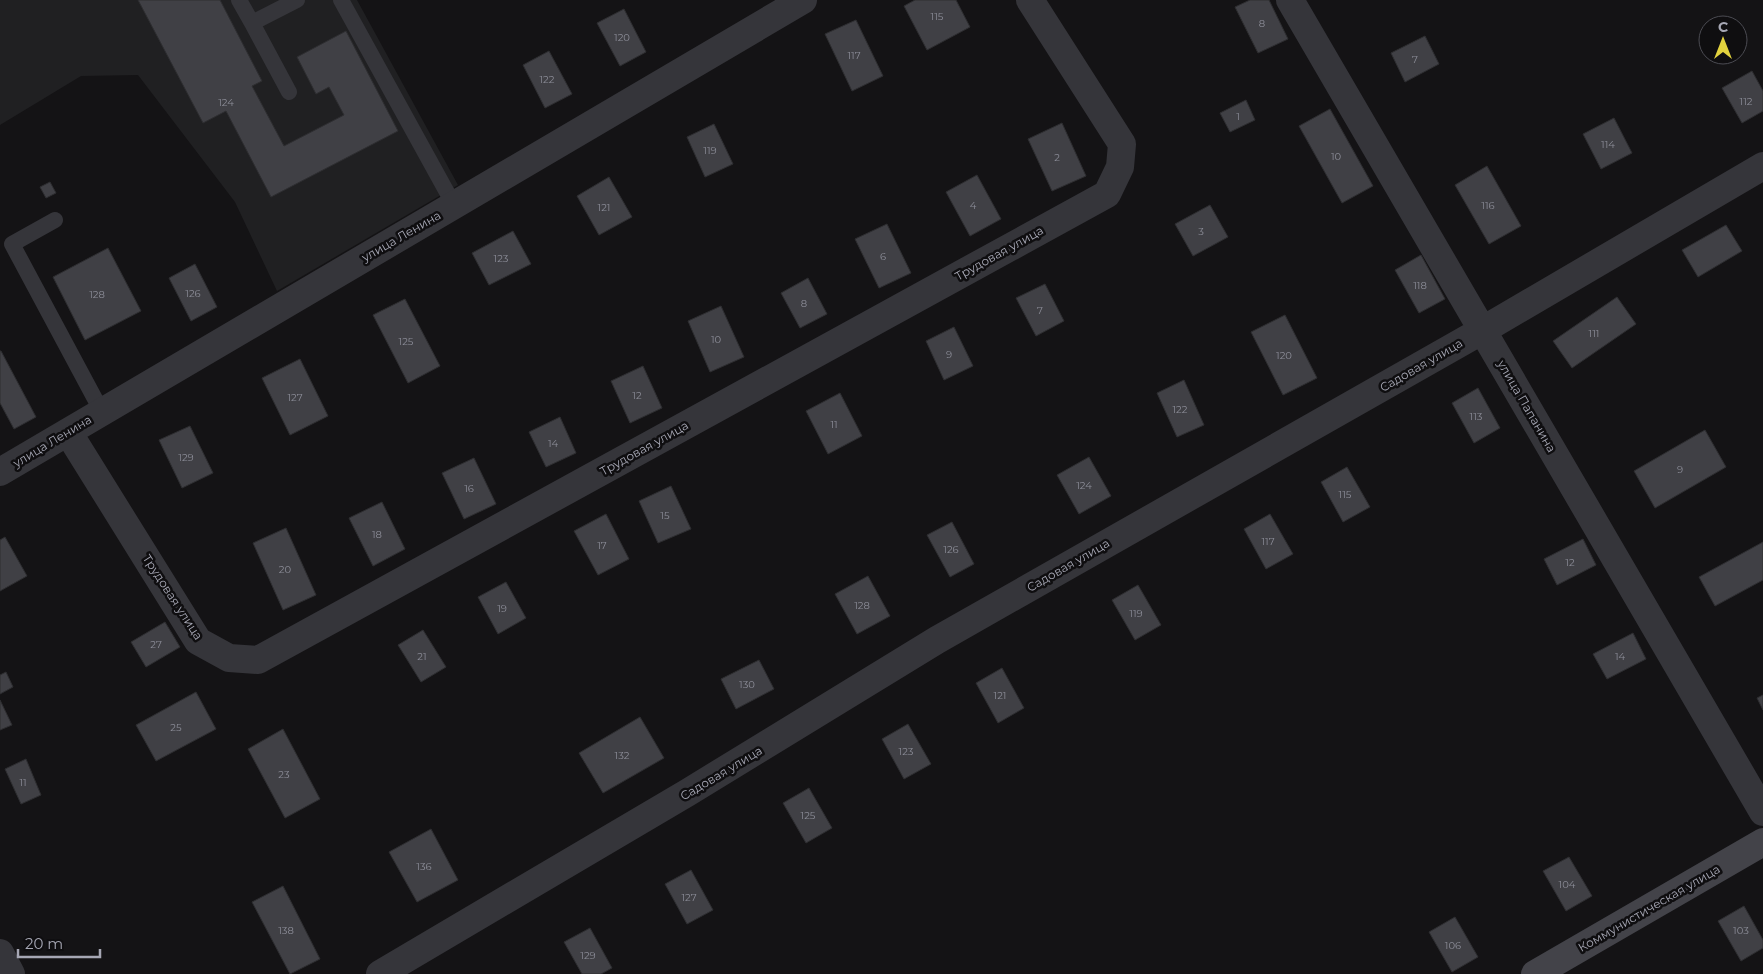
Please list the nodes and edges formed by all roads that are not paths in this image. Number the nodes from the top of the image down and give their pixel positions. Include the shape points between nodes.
1 (239, 0) edge
2 (297, 0) edge
3 (341, 0) edge
4 (803, 0) edge
5 (1030, 0) edge
6 (1290, 0) edge
7 (252, 23) junction
8 (289, 92) dead end
9 (1763, 166) edge
10 (454, 205) junction
11 (55, 220) dead end
12 (1483, 330) junction
13 (102, 412) junction
14 (68, 432) junction
15 (0, 472) edge
16 (1763, 812) edge
17 (1763, 842) edge
18 (0, 953) edge
19 (10, 974) edge
20 (380, 974) edge
21 (1535, 974) edge

1 - 7 lane
2 - 7 lane
3 - 10 lane
4 - 10 street, улица Ленина
5 - 14 street, Трудовая улица via 1122,144 1120,167 1107,194 258,660 229,658 198,641
6 - 12 street, улица Папанина
7 - 8 lane
9 - 12 street, Садовая улица
10 - 13 street, улица Ленина
11 - 13 lane via 12,244
12 - 16 street, улица Папанина
12 - 20 street, Садовая улица via 938,640 679,798
13 - 14 street, улица Ленина
14 - 15 street, улица Ленина
17 - 21 street, Коммунистическая улица
18 - 19 street

